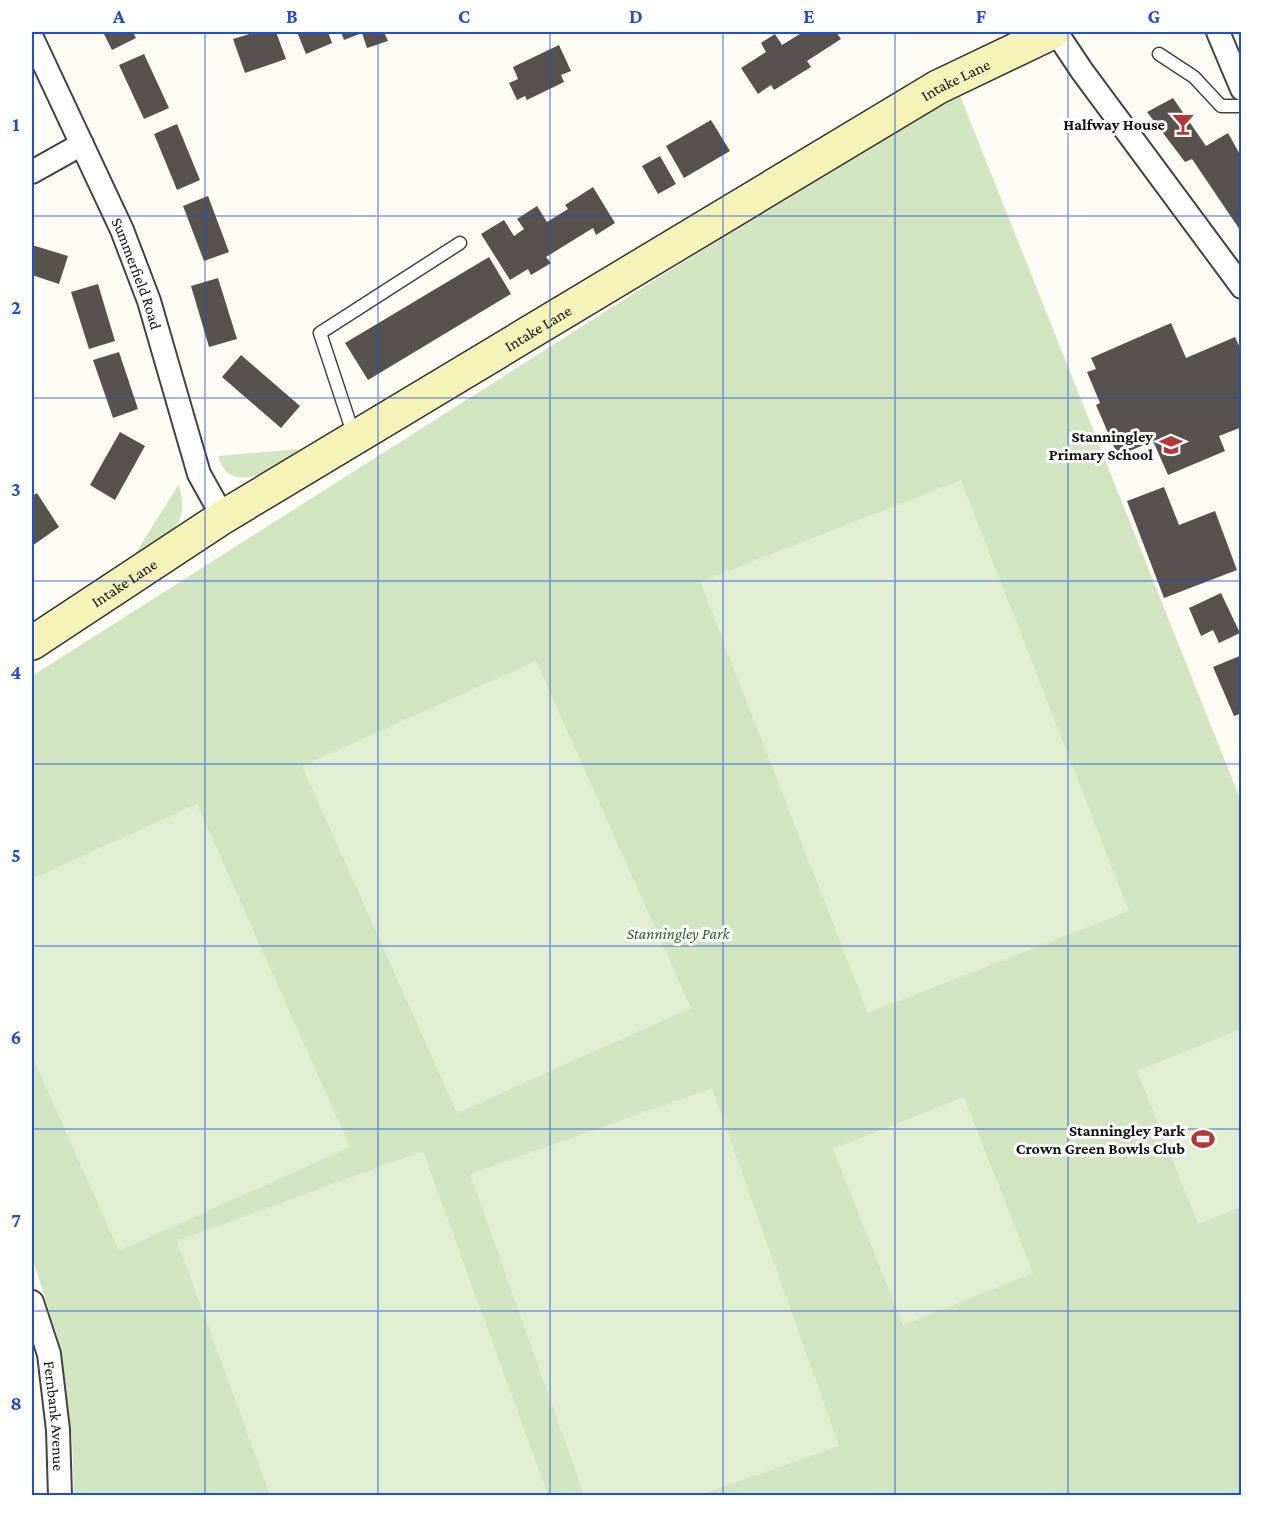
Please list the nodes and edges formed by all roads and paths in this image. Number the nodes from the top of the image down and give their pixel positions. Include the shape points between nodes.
1 (1054, 32) edge
2 (1218, 32) edge
3 (32, 38) edge
4 (1159, 54) dead end
5 (1242, 89) edge
6 (1242, 106) edge
7 (82, 144) junction
8 (32, 172) edge
9 (460, 243) dead end
10 (1242, 287) edge
11 (355, 438) junction
12 (223, 517) junction
13 (32, 643) edge
14 (32, 1302) edge
15 (60, 1496) edge

1 - 10 street
1 - 11 street, Intake Lane via 938,87
2 - 5 street
3 - 7 street, Summerfield Road
4 - 6 lane via 1194,77 1221,106
7 - 8 street
7 - 12 street, Summerfield Road via 122,230 149,301 199,474
9 - 11 lane via 320,333
11 - 12 street, Intake Lane
12 - 13 street, Intake Lane
14 - 15 street, Fernbank Avenue via 49,1354 58,1430

